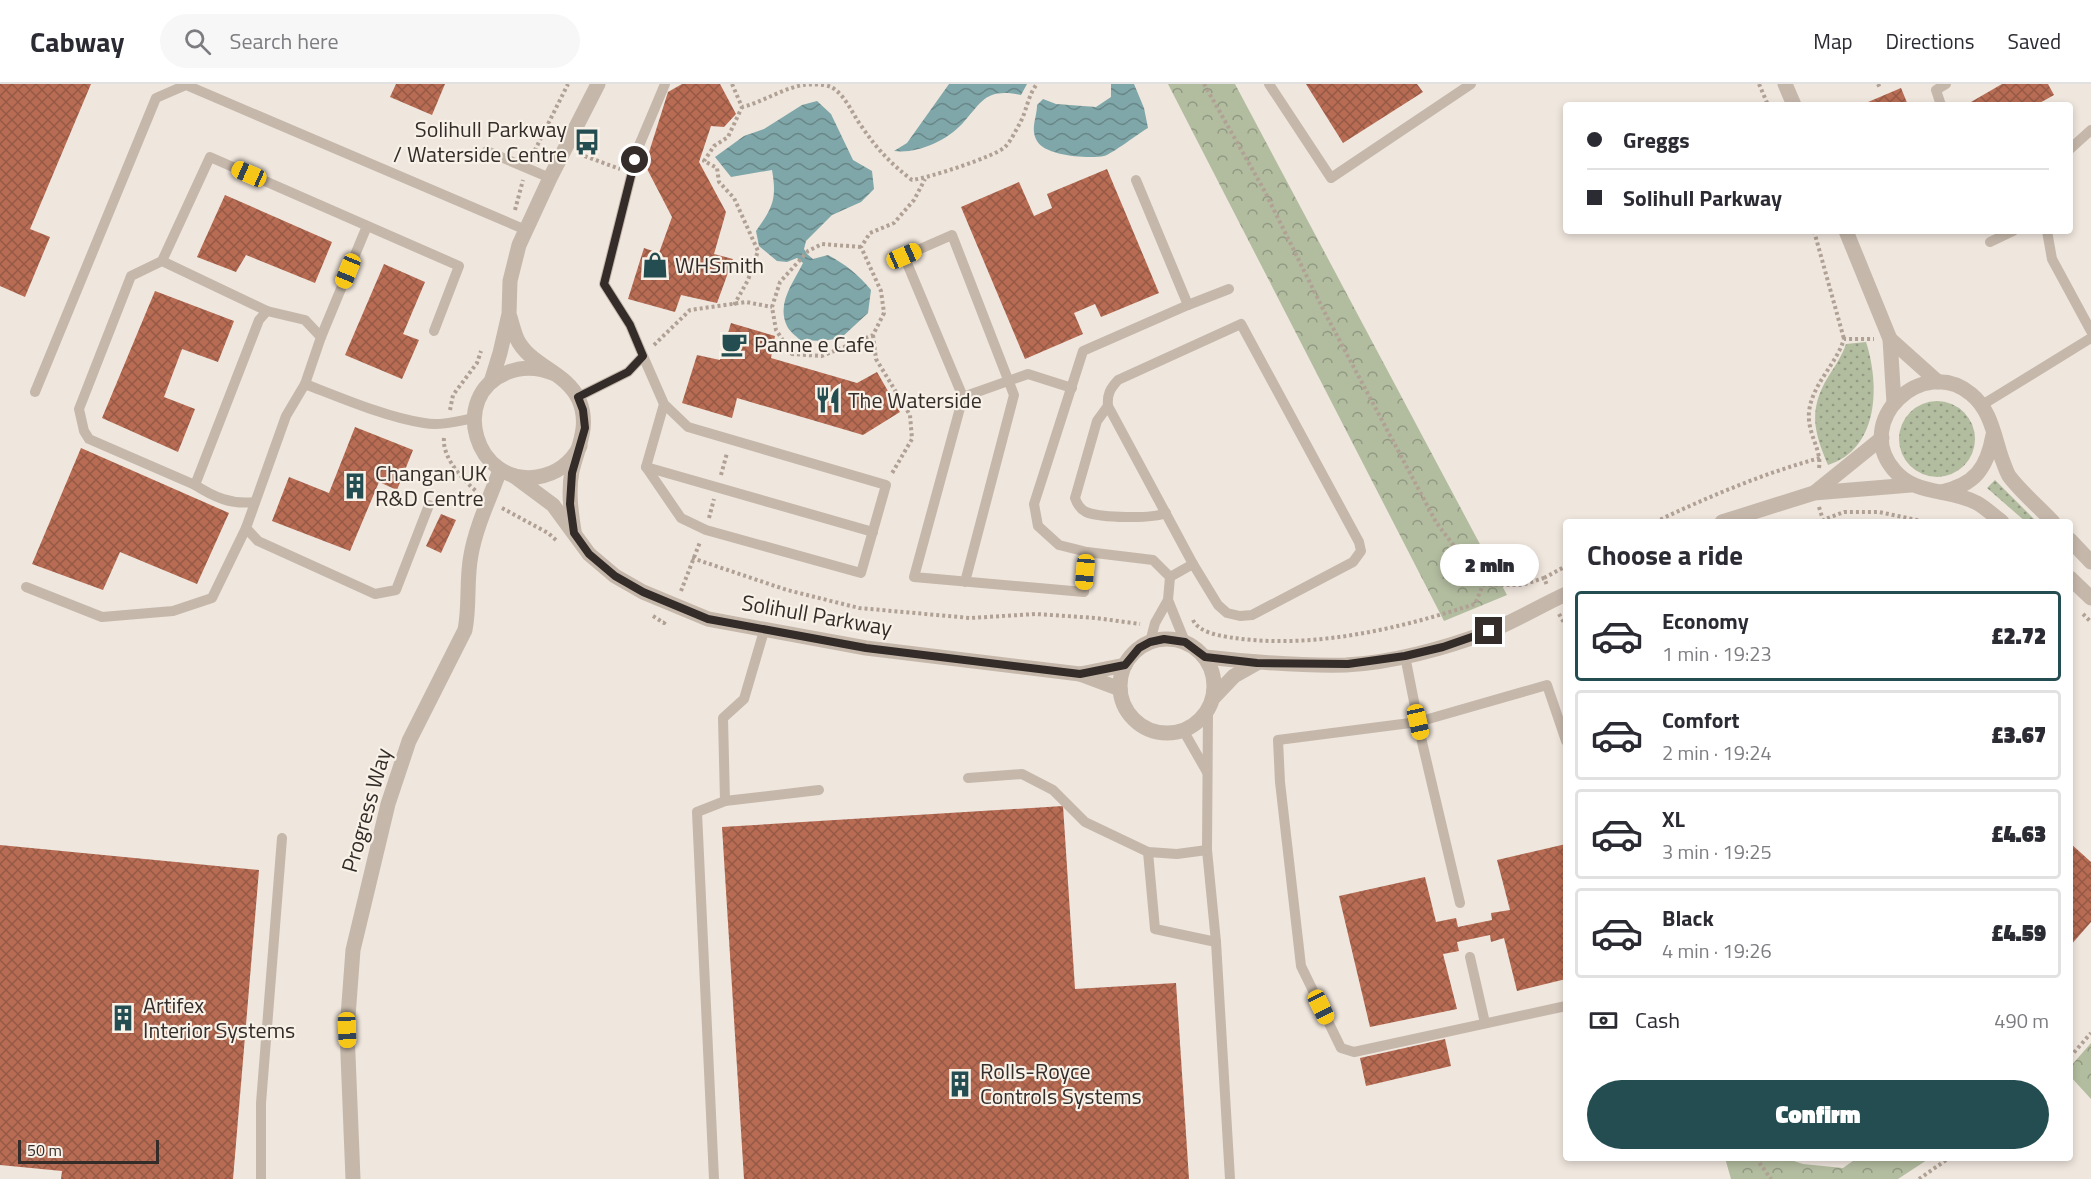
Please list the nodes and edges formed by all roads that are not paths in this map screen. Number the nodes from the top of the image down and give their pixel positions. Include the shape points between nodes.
1 (598, 84) edge
2 (665, 84) edge
3 (1269, 84) edge
4 (1447, 84) edge
5 (1471, 84) edge
6 (1785, 84) edge
7 (1946, 84) edge
8 (1455, 95) junction
9 (1793, 102) edge
10 (1940, 102) edge
11 (2091, 130) edge
12 (2073, 146) edge
13 (487, 151) dead end
14 (550, 178) junction
15 (1136, 180) dead end
16 (367, 226) junction
17 (519, 227) junction
18 (1847, 234) edge
19 (2007, 234) edge
20 (2048, 234) edge
21 (1990, 242) dead end
22 (162, 261) junction
23 (1229, 289) dead end
24 (1188, 305) junction
25 (267, 311) junction
26 (509, 314) junction
27 (435, 331) dead end
28 (2091, 331) edge
29 (321, 337) junction
30 (2091, 338) edge
31 (1890, 339) junction
32 (643, 356) junction
33 (555, 374) junction
34 (1009, 381) junction
35 (491, 382) junction
36 (1938, 382) junction
37 (305, 384) junction
38 (1072, 388) junction
39 (35, 392) dead end
40 (578, 397) junction
41 (963, 397) junction
42 (1894, 403) junction
43 (664, 404) junction
44 (1983, 405) junction
45 (1108, 406) junction
46 (474, 418) junction
47 (1993, 435) junction
48 (1882, 438) junction
49 (580, 446) junction
50 (646, 467) junction
51 (507, 473) junction
52 (195, 485) junction
53 (1911, 485) junction
54 (1940, 492) junction
55 (1814, 493) junction
56 (255, 502) junction
57 (429, 505) dead end
58 (1166, 513) junction
59 (1732, 519) edge
60 (1998, 519) edge
61 (2050, 519) edge
62 (246, 528) junction
63 (873, 532) junction
64 (574, 533) junction
65 (2073, 543) edge
66 (1087, 552) junction
67 (2091, 562) edge
68 (1193, 564) junction
69 (1170, 577) junction
70 (2073, 581) edge
71 (965, 582) junction
72 (26, 587) dead end
73 (1559, 597) edge
74 (2091, 598) edge
75 (1168, 600) junction
76 (764, 631) junction
77 (1150, 642) junction
78 (1185, 642) junction
79 (1405, 656) junction
80 (1205, 657) junction
81 (1257, 663) junction
82 (1125, 665) junction
83 (1080, 674) junction
84 (1120, 689) junction
85 (1211, 704) junction
86 (1418, 722) junction
87 (1183, 730) junction
88 (1563, 732) edge
89 (1207, 772) junction
90 (968, 778) dead end
91 (819, 790) dead end
92 (725, 801) junction
93 (282, 838) dead end
94 (1208, 850) junction
95 (1148, 852) junction
96 (1460, 903) dead end
97 (1216, 942) junction
98 (1470, 957) dead end
99 (1563, 1007) edge
100 (1485, 1023) junction
101 (261, 1179) edge
102 (353, 1179) edge
103 (714, 1179) edge
104 (1230, 1179) edge

1 - 14 street
2 - 32 lane via 638,148 604,284 630,325
3 - 8 lane via 1330,178
4 - 8 lane
5 - 8 lane
6 - 9 street
7 - 10 lane via 1936,90
11 - 12 lane
13 - 14 lane
14 - 17 street
15 - 24 lane
16 - 22 lane via 210,157
16 - 27 lane via 459,266
16 - 29 lane
17 - 26 street
17 - 39 lane via 186,86 156,98
18 - 31 street
19 - 21 lane
20 - 28 lane via 2052,258
22 - 25 lane
22 - 52 lane via 131,276 79,409 89,439
23 - 24 lane
24 - 38 lane via 1083,351
25 - 29 lane via 305,320
25 - 52 lane via 259,320
26 - 33 street via 517,340
26 - 35 street
29 - 37 lane
30 - 44 lane
31 - 36 street
31 - 42 street
32 - 40 lane via 628,372
32 - 43 lane
33 - 35 street via 533,368 516,369
33 - 40 street
34 - 38 lane via 1028,374
34 - 41 lane
34 - 41 lane via 952,235 904,256
34 - 71 lane via 1014,395
35 - 46 street via 482,392
36 - 42 street via 1906,391
36 - 44 street via 1971,393
37 - 46 lane via 425,424
37 - 56 lane via 286,416
38 - 66 lane via 1034,504 1038,526 1059,545
40 - 49 street via 585,428
41 - 71 lane via 914,577
42 - 48 street via 1885,418
43 - 50 lane
43 - 63 lane via 688,427 886,485
44 - 47 street
45 - 58 lane
45 - 58 lane via 1097,421 1076,504 1087,513 1097,514 1139,518
45 - 68 lane via 1110,389 1118,380 1241,324 1361,552 1353,562 1252,615 1240,616 1227,613 1218,605
46 - 51 street via 477,441 485,456
47 - 54 street via 1990,454 1981,471 1963,485
47 - 61 street via 2008,475
48 - 53 street via 1891,467
48 - 55 street
49 - 51 street via 561,468 546,476 531,478
49 - 64 street via 571,483
50 - 63 lane
50 - 63 lane via 681,518 706,530 861,573
51 - 64 street, Solihull Parkway via 553,505
51 - 102 street, Progress Way via 490,500 475,538 465,630 409,741 388,804 353,950 347,1030
52 - 56 lane via 215,498 239,504
53 - 54 street
53 - 55 street
54 - 60 street via 1976,502
55 - 59 street
56 - 62 lane
57 - 62 lane via 396,590 375,594 258,541
58 - 68 lane
62 - 72 lane via 212,598 173,610 102,617
64 - 76 street, Solihull Parkway via 589,554 615,576 708,619
65 - 67 street
66 - 69 lane via 1153,560
66 - 71 lane via 1084,592
68 - 69 lane
69 - 75 lane
70 - 74 street
73 - 79 street via 1489,631
75 - 77 lane
75 - 78 lane
76 - 83 street, Solihull Parkway
76 - 92 lane via 744,699 723,718
77 - 78 street
77 - 82 street via 1139,648
78 - 80 street
79 - 81 street via 1348,664
79 - 86 lane
80 - 81 street
80 - 85 street via 1214,680
81 - 85 street via 1234,676
82 - 83 street, Solihull Parkway
82 - 84 street
83 - 84 street, Solihull Parkway
84 - 87 street via 1129,714 1140,725 1169,734
85 - 87 street via 1198,723
85 - 89 lane
86 - 88 lane via 1548,685
86 - 96 lane
86 - 100 lane via 1278,740 1301,966 1341,1048 1354,1052
87 - 89 lane
89 - 94 lane
90 - 95 lane via 1022,774 1053,790 1085,822
91 - 92 lane
92 - 103 lane via 697,812
93 - 101 lane via 261,1103
94 - 95 lane
94 - 97 lane
95 - 97 lane via 1155,929
97 - 104 lane
98 - 100 lane
99 - 100 lane

